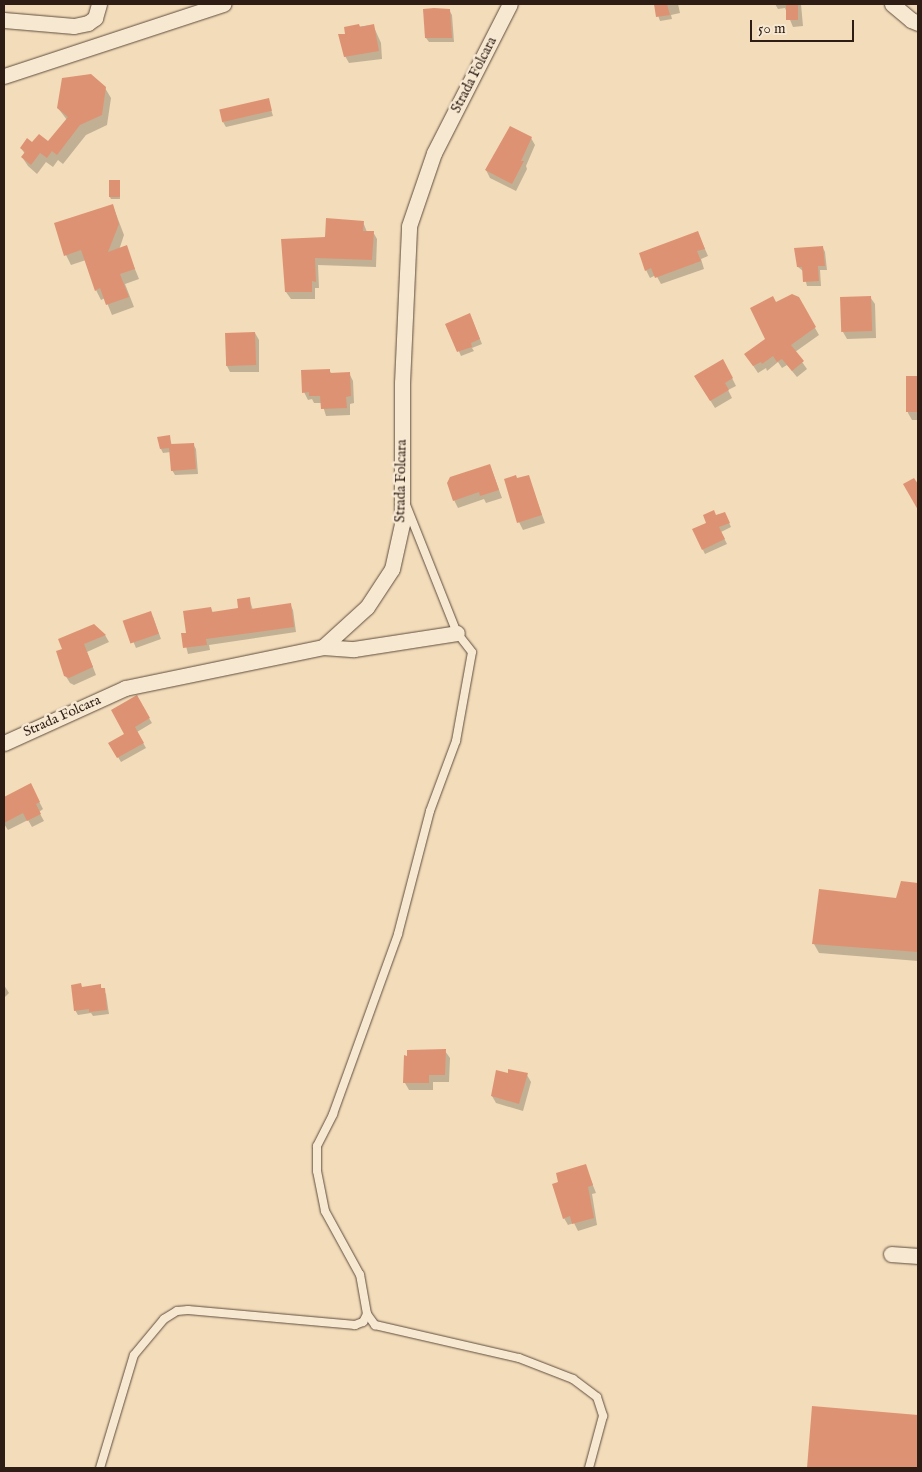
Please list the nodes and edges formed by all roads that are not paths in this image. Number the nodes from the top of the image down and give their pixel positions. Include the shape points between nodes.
1 (100, 4) edge
2 (223, 4) edge
3 (510, 4) edge
4 (892, 4) edge
5 (4, 20) edge
6 (918, 23) edge
7 (4, 76) edge
8 (402, 494) junction
9 (456, 633) junction
10 (323, 647) junction
11 (4, 743) edge
12 (891, 1254) dead end
13 (918, 1256) edge
14 (367, 1314) junction
15 (100, 1468) edge
16 (589, 1468) edge

1 - 5 street via 95,18 74,26
2 - 7 street
3 - 8 street, Strada Folcara via 434,153 409,226 402,383
4 - 6 street
8 - 9 lane
8 - 10 street, Strada Folcara via 402,524 392,570 367,607
9 - 10 street via 354,649
9 - 14 lane via 472,652 456,741 430,811 398,934 333,1114 318,1146 317,1171 325,1211 360,1275
10 - 11 street, Strada Folcara via 125,688
12 - 13 street
14 - 15 lane via 363,1322 355,1325 177,1311 164,1319 134,1355
14 - 16 lane via 375,1325 519,1358 573,1379 597,1396 603,1416

